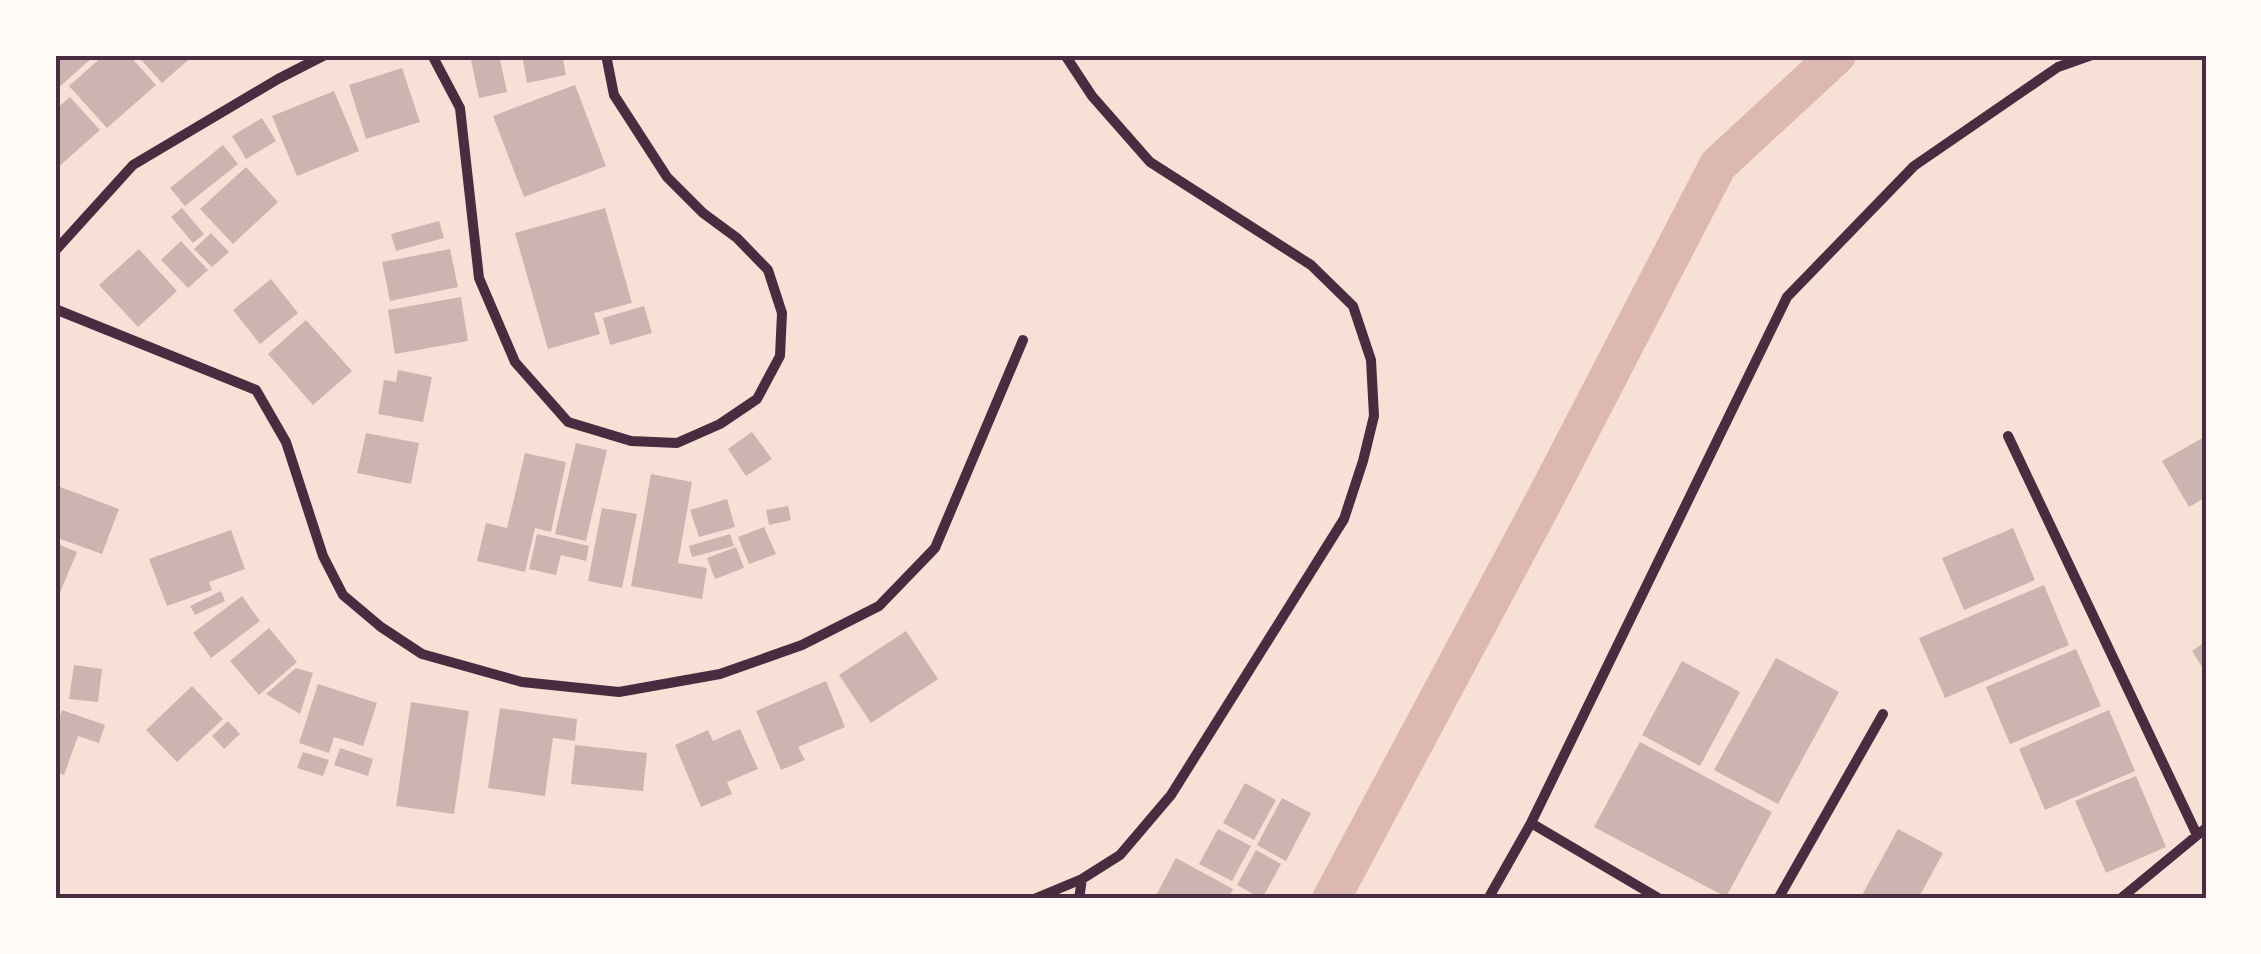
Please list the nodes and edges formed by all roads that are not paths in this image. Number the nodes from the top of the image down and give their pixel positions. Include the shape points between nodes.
1 (325, 55) edge
2 (432, 55) edge
3 (606, 55) edge
4 (1066, 55) edge
5 (2092, 55) edge
6 (55, 252) edge
7 (55, 310) edge
8 (1023, 340) dead end
9 (2008, 436) dead end
10 (1884, 714) dead end
11 (1531, 823) junction
12 (2202, 832) edge
13 (1082, 878) junction
14 (1034, 899) edge
15 (1078, 899) edge
16 (1488, 899) edge
17 (1660, 899) edge
18 (1778, 899) edge
19 (2120, 899) edge

1 - 6 street via 134,165
2 - 3 street via 460,108 479,278 515,362 568,422 630,441 678,443 756,399 780,356 782,313 768,270 667,177 614,95
4 - 13 street via 1150,162 1311,265 1353,306 1371,360 1374,416 1344,519 1171,795 1120,855
5 - 11 street via 2058,67 1914,166 1787,297
7 - 8 street via 256,390 286,442 323,556 343,595 381,627 422,654 505,678 619,692 720,674 802,646 879,606 935,548
9 - 12 street
10 - 18 street
11 - 16 street
11 - 17 street
12 - 19 street
13 - 14 street
13 - 15 street

